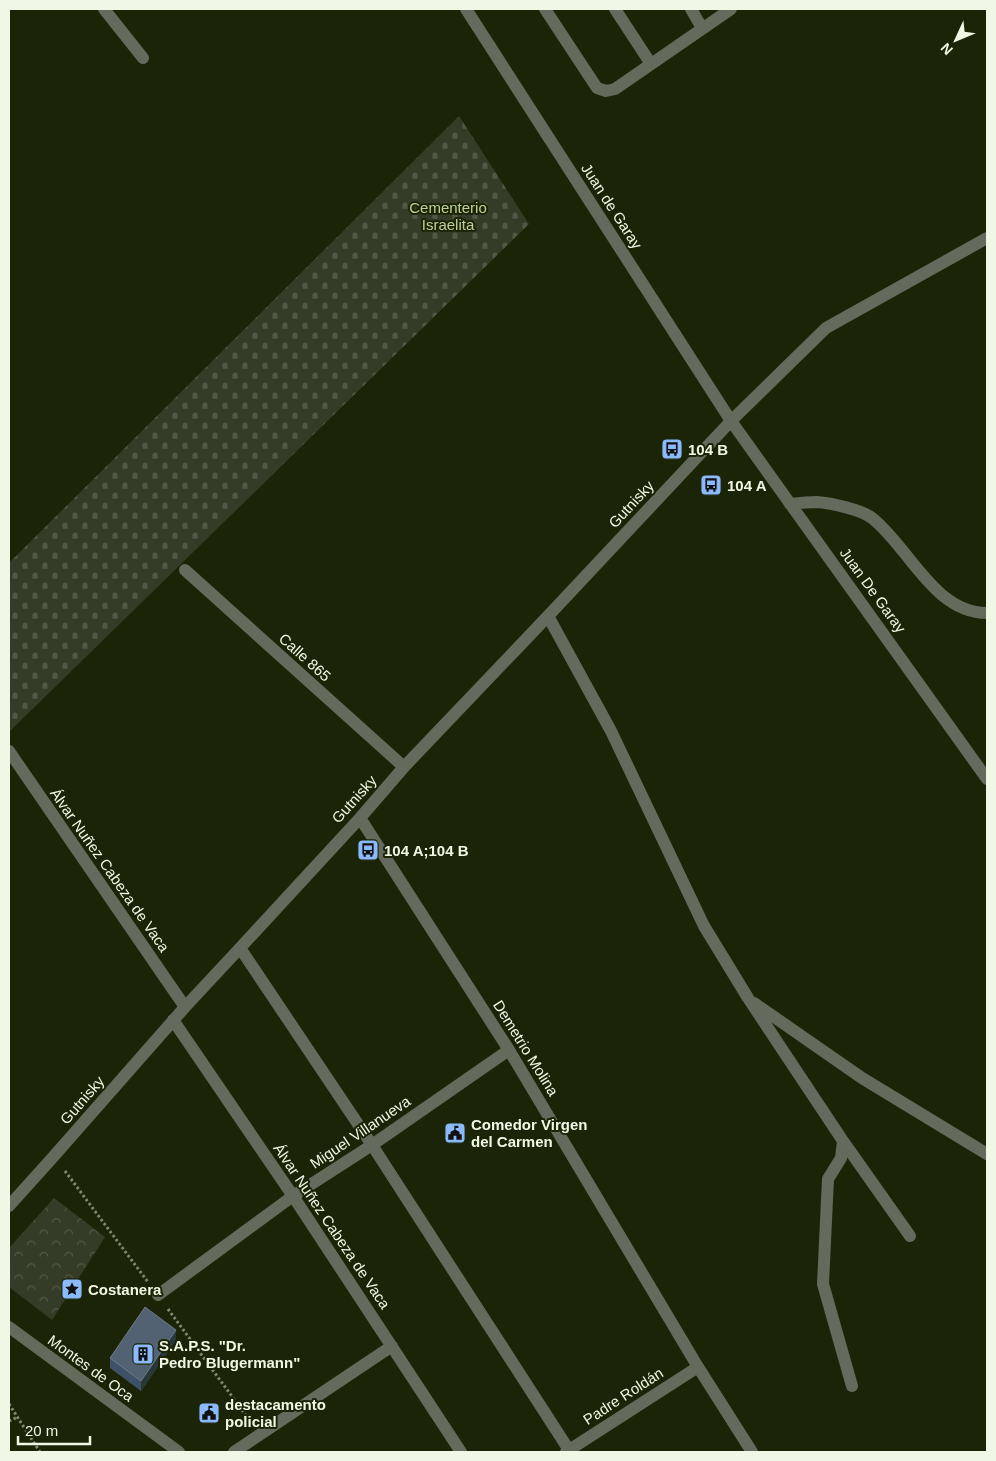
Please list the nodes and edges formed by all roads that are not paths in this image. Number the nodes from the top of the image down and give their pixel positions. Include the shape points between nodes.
1 (104, 9) edge
2 (466, 9) edge
3 (545, 9) edge
4 (615, 9) edge
5 (691, 9) edge
6 (731, 9) edge
7 (702, 28) junction
8 (143, 58) dead end
9 (651, 64) junction
10 (987, 238) edge
11 (731, 421) junction
12 (790, 504) junction
13 (185, 570) dead end
14 (987, 613) edge
15 (548, 616) junction
16 (10, 755) edge
17 (404, 767) junction
18 (987, 779) edge
19 (360, 818) junction
20 (240, 948) junction
21 (748, 998) junction
22 (185, 1007) junction
23 (173, 1020) junction
24 (509, 1050) junction
25 (842, 1141) junction
26 (372, 1145) junction
27 (987, 1154) edge
28 (293, 1196) junction
29 (9, 1206) edge
30 (910, 1236) dead end
31 (158, 1295) dead end
32 (9, 1327) edge
33 (392, 1346) junction
34 (698, 1367) junction
35 (852, 1386) dead end
36 (568, 1451) edge
37 (179, 1452) edge
38 (234, 1452) edge
39 (461, 1452) edge
40 (752, 1452) edge

1 - 8 street
2 - 11 street, Juan de Garay
3 - 9 street via 597,88 615,89
4 - 9 street
5 - 7 street
6 - 7 street
7 - 9 street
10 - 11 street, Gutnisky via 826,328
11 - 12 street, Juan De Garay
11 - 15 street, Gutnisky
12 - 14 street via 817,502 849,508 871,517 934,587 954,604 976,613
12 - 18 street, Juan De Garay
13 - 17 street, Calle 865
15 - 17 street, Gutnisky
15 - 21 street via 611,731 704,926
16 - 22 street, Álvar Nuñez Cabeza de Vaca
17 - 19 street, Gutnisky
19 - 20 street, Gutnisky
19 - 24 street, Demetrio Molina
20 - 22 street, Gutnisky
20 - 26 street
21 - 25 street
21 - 27 street via 862,1078
22 - 23 street, Gutnisky
23 - 28 street, Álvar Nuñez Cabeza de Vaca
23 - 29 street, Gutnisky
24 - 26 street, Miguel Villanueva
24 - 34 street, Demetrio Molina
25 - 30 street
25 - 35 street via 841,1158 828,1178 823,1284
26 - 28 street, Miguel Villanueva
26 - 36 street
28 - 31 street, Miguel Villanueva
28 - 33 street, Álvar Nuñez Cabeza de Vaca
32 - 37 street, Montes de Oca
33 - 38 street
33 - 39 street, Álvar Nuñez Cabeza de Vaca
34 - 36 street, Padre Roldán
34 - 40 street, Demetrio Molina

